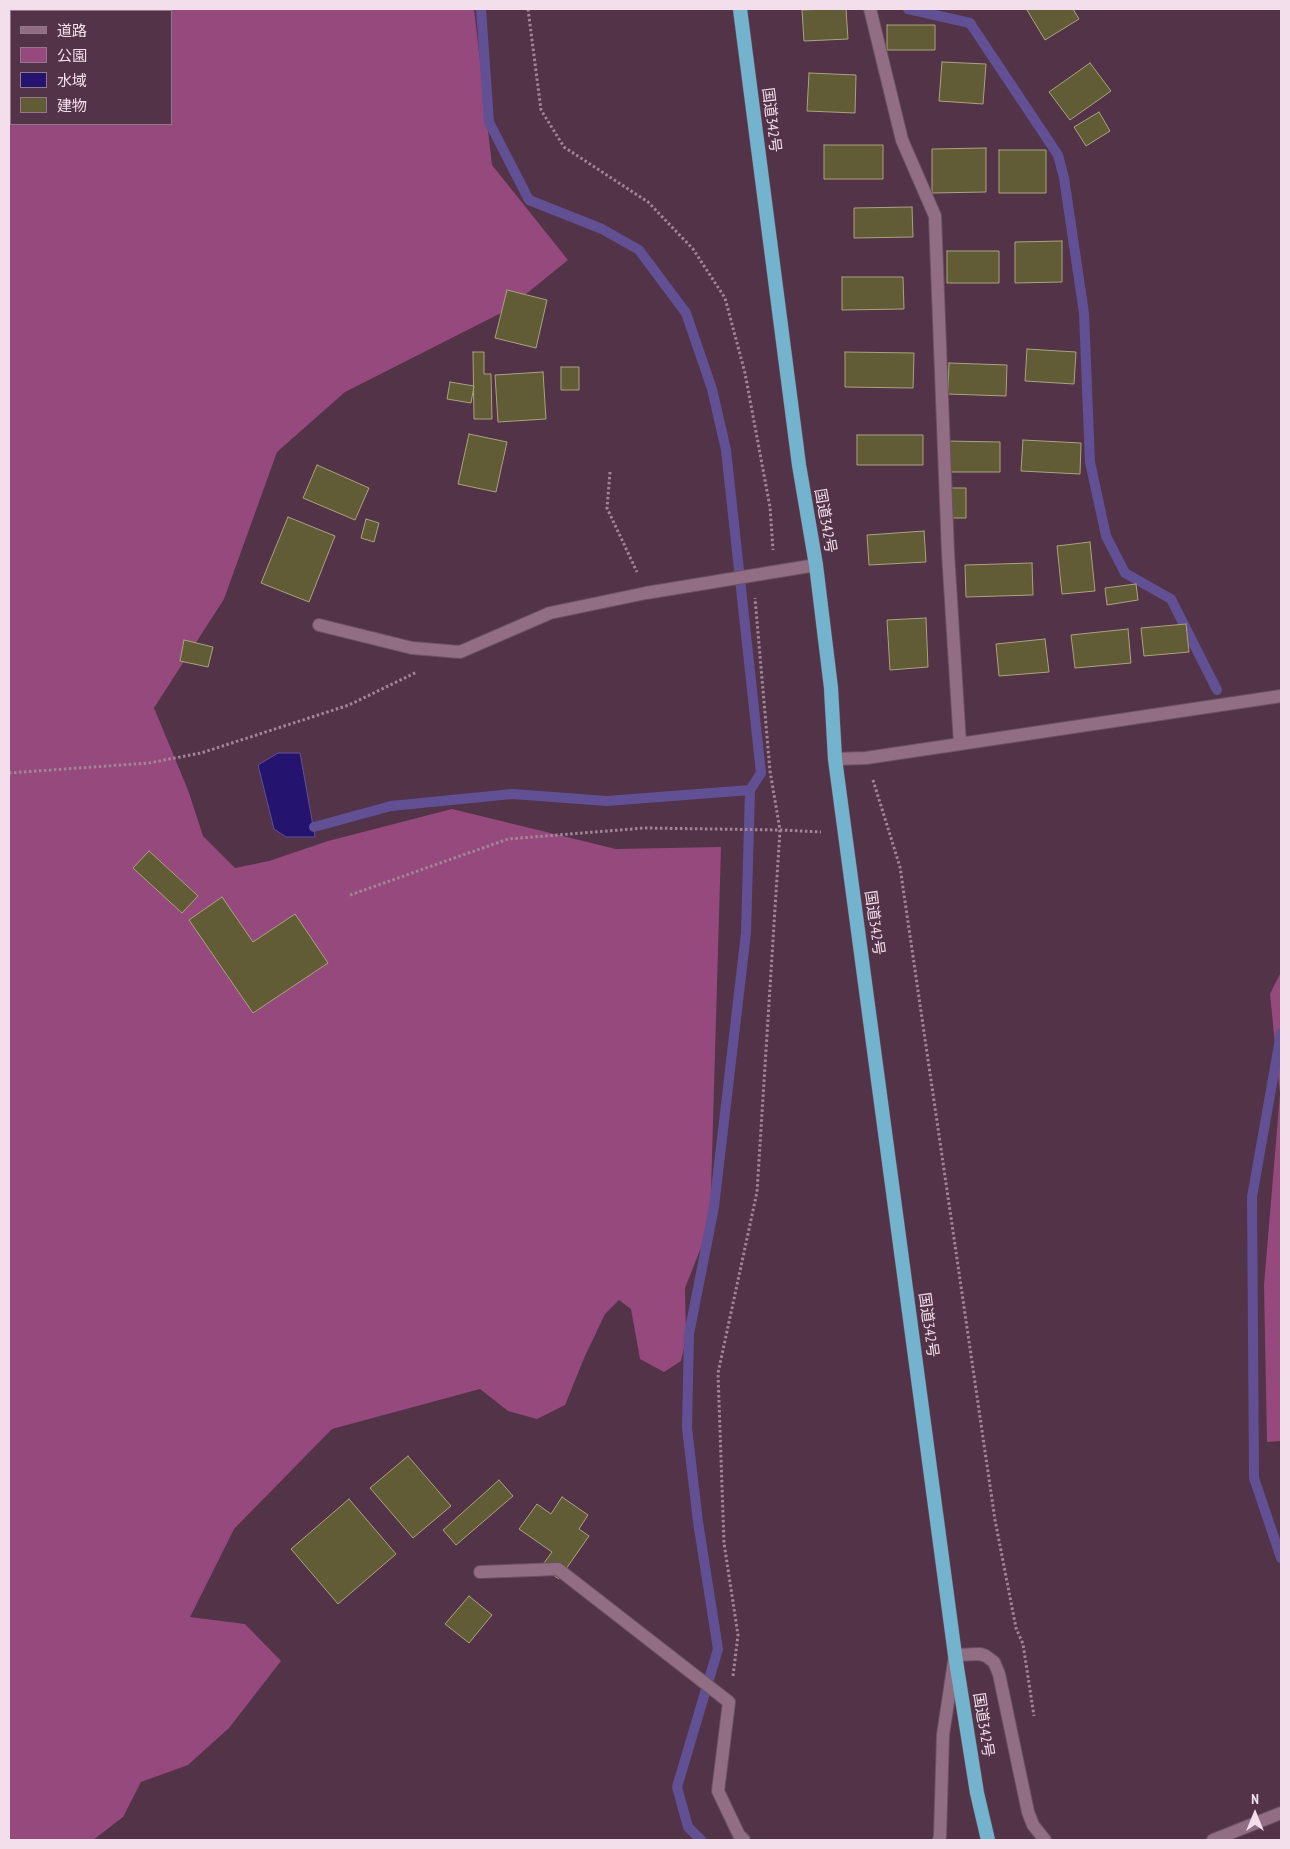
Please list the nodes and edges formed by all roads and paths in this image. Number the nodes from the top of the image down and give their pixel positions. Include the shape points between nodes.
1 (528, 9) edge
2 (740, 9) edge
3 (870, 9) edge
4 (610, 472) dead end
5 (816, 565) junction
6 (774, 572) junction
7 (753, 576) junction
8 (646, 593) junction
9 (319, 625) dead end
10 (460, 652) junction
11 (1281, 696) edge
12 (960, 744) junction
13 (866, 758) junction
14 (835, 759) junction
15 (9, 774) edge
16 (780, 830) junction
17 (846, 834) junction
18 (350, 895) dead end
19 (480, 1572) dead end
20 (955, 1655) junction
21 (729, 1702) junction
22 (1034, 1722) dead end
23 (1281, 1813) edge
24 (744, 1840) edge
25 (939, 1840) edge
26 (988, 1840) edge
27 (1045, 1840) edge
28 (1213, 1840) edge

1 - 6 path via 541,110 564,147 648,202 692,249 725,298 746,374 770,507
2 - 5 highway, 国道342号 via 799,466
3 - 12 street via 902,140 935,216 948,553
4 - 8 path via 607,508
5 - 6 street
5 - 14 highway, 国道342号
6 - 7 street
7 - 8 street
7 - 16 path via 770,771
8 - 10 street via 550,614
9 - 10 street via 412,648
10 - 15 path via 349,705 201,752 149,763
11 - 12 street
12 - 13 street
13 - 14 street
13 - 22 path via 900,867 995,1520 1016,1628 1023,1644
14 - 17 highway, 国道342号
16 - 17 path
16 - 18 path via 644,828 508,839
16 - 21 path via 757,1192 718,1373 724,1543 738,1636
17 - 20 highway, 国道342号
19 - 21 street via 558,1569
20 - 25 street via 943,1735
20 - 26 highway, 国道342号 via 977,1793
20 - 27 street via 980,1654 994,1662 1028,1812
21 - 24 street via 718,1791
23 - 28 street

